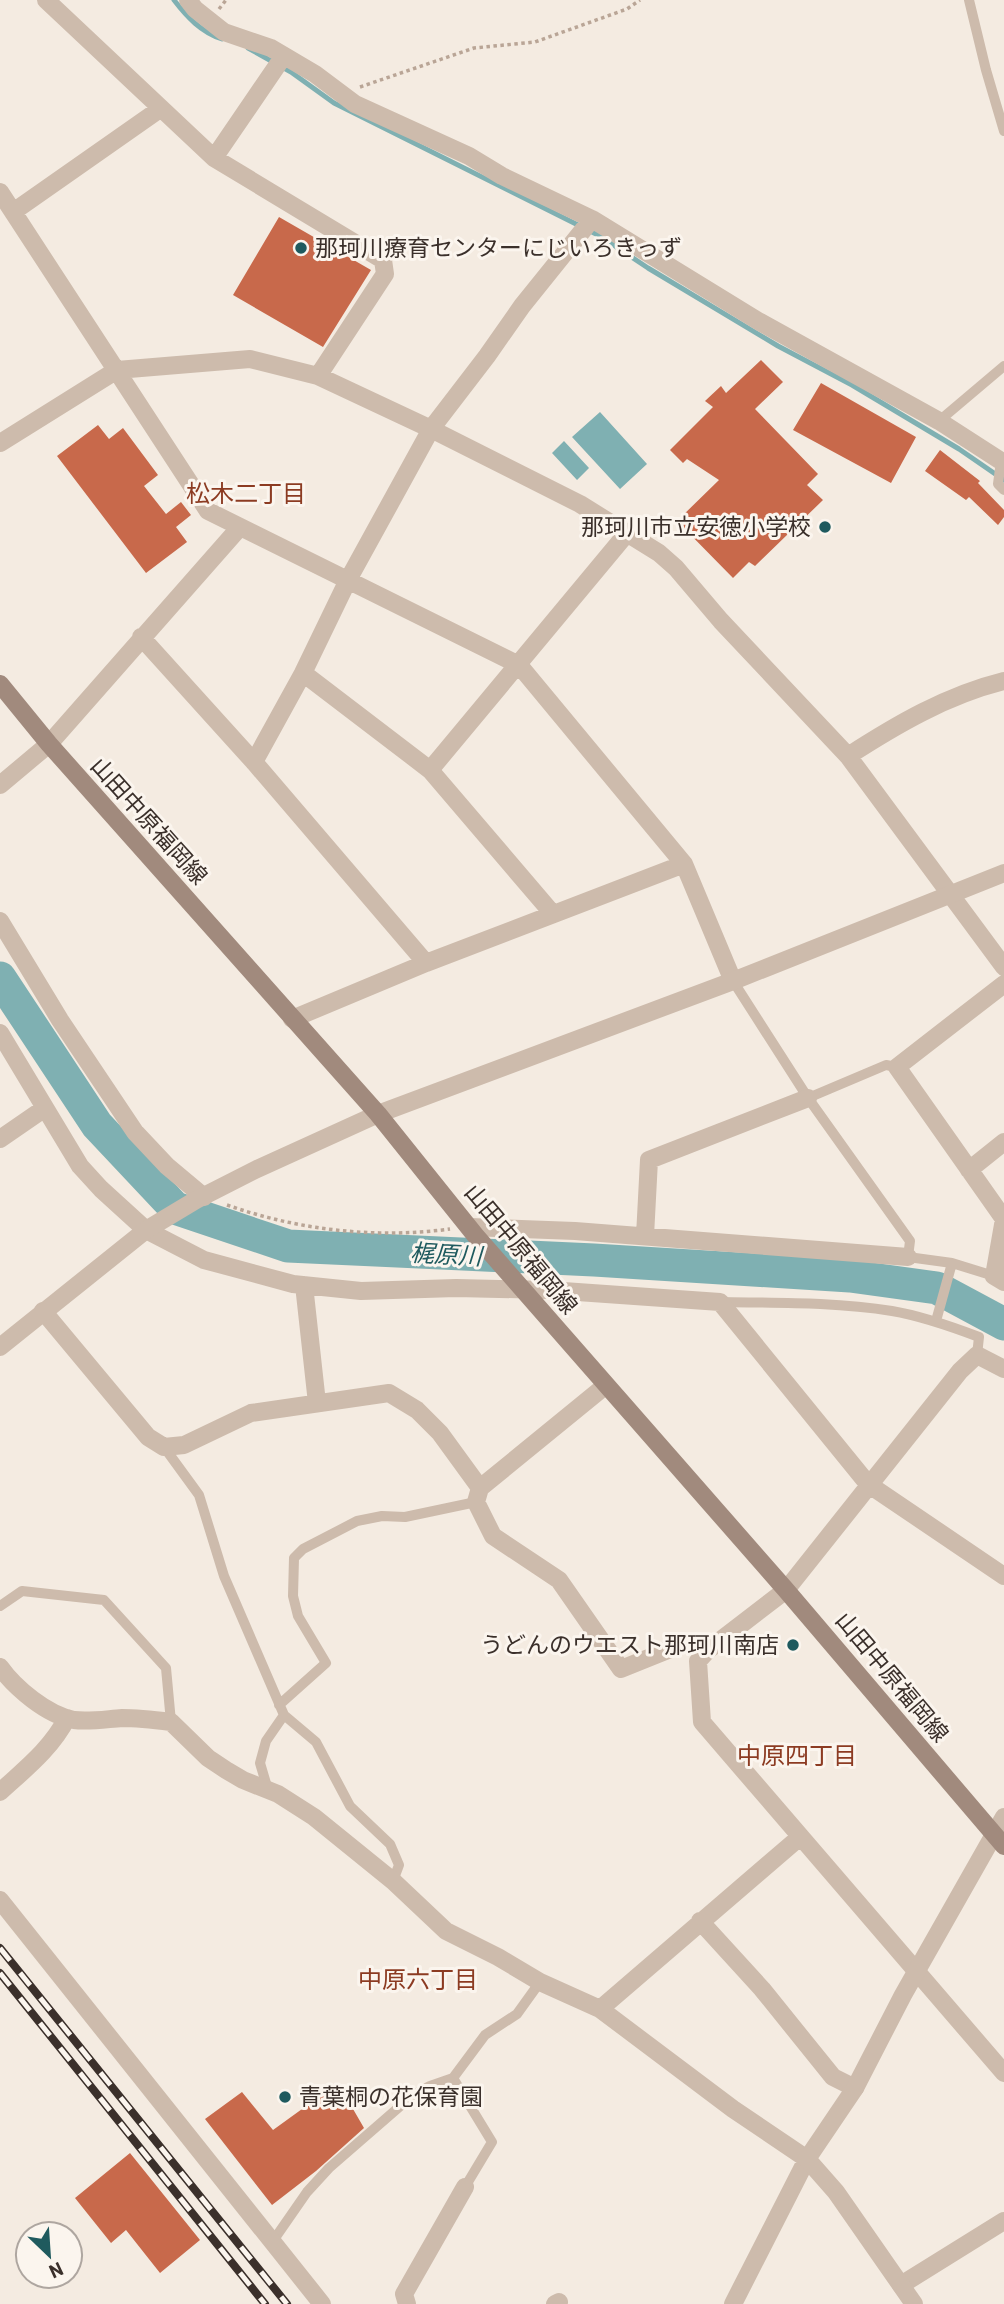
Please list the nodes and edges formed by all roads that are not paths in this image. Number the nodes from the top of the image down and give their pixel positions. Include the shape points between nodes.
1 (46, 0) edge
2 (188, 0) edge
3 (970, 0) edge
4 (283, 57) junction
5 (160, 109) junction
6 (1004, 131) edge
7 (214, 158) junction
8 (0, 192) edge
9 (13, 212) junction
10 (592, 219) junction
11 (1004, 366) edge
12 (117, 370) junction
13 (318, 376) junction
14 (939, 421) junction
15 (431, 429) junction
16 (0, 443) edge
17 (1002, 462) edge
18 (1004, 490) edge
19 (240, 527) junction
20 (628, 532) junction
21 (348, 580) junction
22 (141, 637) junction
23 (519, 665) junction
24 (303, 673) junction
25 (1004, 681) edge
26 (0, 684) edge
27 (49, 744) junction
28 (848, 756) junction
29 (254, 762) junction
30 (430, 770) junction
31 (0, 785) edge
32 (684, 864) junction
33 (1004, 873) edge
34 (950, 894) junction
35 (552, 915) junction
36 (0, 921) edge
37 (426, 963) junction
38 (1004, 967) edge
39 (733, 981) junction
40 (1004, 984) edge
41 (292, 1019) junction
42 (0, 1033) edge
43 (897, 1067) junction
44 (808, 1098) junction
45 (45, 1108) junction
46 (378, 1114) junction
47 (0, 1139) edge
48 (1004, 1142) edge
49 (969, 1170) junction
50 (200, 1198) junction
51 (150, 1227) junction
52 (472, 1231) junction
53 (645, 1236) junction
54 (908, 1256) junction
55 (951, 1266) junction
56 (999, 1279) edge
57 (304, 1285) junction
58 (524, 1290) junction
59 (720, 1302) junction
60 (43, 1311) junction
61 (937, 1319) junction
62 (0, 1347) edge
63 (977, 1355) junction
64 (1004, 1368) edge
65 (605, 1386) junction
66 (317, 1403) junction
67 (164, 1447) junction
68 (868, 1484) junction
69 (478, 1495) junction
70 (1004, 1576) edge
71 (786, 1590) junction
72 (0, 1606) edge
73 (708, 1650) junction
74 (0, 1667) edge
75 (281, 1710) junction
76 (67, 1718) junction
77 (171, 1722) junction
78 (268, 1790) junction
79 (0, 1792) edge
80 (1004, 1817) edge
81 (800, 1837) junction
82 (999, 1841) edge
83 (393, 1881) junction
84 (0, 1900) edge
85 (700, 1921) junction
86 (916, 1972) junction
87 (540, 1982) junction
88 (600, 2009) junction
89 (1004, 2073) edge
90 (453, 2078) junction
91 (855, 2088) junction
92 (807, 2159) junction
93 (466, 2187) joint
94 (1004, 2221) edge
95 (273, 2241) junction
96 (901, 2286) junction
97 (322, 2304) edge
98 (407, 2304) edge
99 (733, 2304) edge
100 (914, 2304) edge

1 - 5 street
2 - 4 street via 224,32 255,41
3 - 6 lane
4 - 7 street
4 - 10 street via 355,104
5 - 7 street
5 - 9 street
7 - 13 street via 383,260 385,274
8 - 9 street
9 - 12 street
10 - 14 street via 760,322
10 - 15 street
11 - 14 lane
12 - 13 street via 250,359
12 - 16 street
12 - 19 street via 208,511
13 - 15 street
14 - 17 street
15 - 20 street
15 - 21 street
17 - 18 lane via 998,484
19 - 21 street
19 - 22 street
20 - 23 street
20 - 28 street via 676,568
21 - 23 street
21 - 24 street
22 - 27 street
22 - 29 street
23 - 30 street
23 - 32 street
24 - 29 street
24 - 30 street
25 - 28 street via 895,725
26 - 27 main road, 山田中原福岡線
27 - 31 street
27 - 41 main road, 山田中原福岡線
28 - 34 street
29 - 37 street
30 - 35 street
32 - 35 street
32 - 39 street
33 - 34 street
34 - 38 street
34 - 39 street
35 - 37 street
36 - 50 street via 135,1132
37 - 41 street
39 - 44 lane
39 - 46 street
40 - 43 street
41 - 46 main road, 山田中原福岡線
42 - 45 street
43 - 44 lane via 886,1065
43 - 49 street
44 - 53 street via 649,1160
44 - 54 lane via 910,1241
45 - 47 street
45 - 51 street via 80,1166 101,1189
46 - 50 street
46 - 52 main road, 山田中原福岡線
48 - 49 street
49 - 56 street via 1003,1219
50 - 51 street
51 - 57 street via 204,1260
51 - 60 street
52 - 53 street
52 - 58 main road, 山田中原福岡線
53 - 54 street
54 - 55 lane
55 - 56 lane
55 - 61 lane
57 - 58 street via 361,1291
57 - 66 street
58 - 59 street
58 - 65 main road, 山田中原福岡線
59 - 61 lane via 832,1305
59 - 68 street
60 - 62 street
60 - 67 street via 148,1437
61 - 63 lane via 979,1337
63 - 64 street
63 - 68 street
65 - 69 street
65 - 71 main road, 山田中原福岡線
66 - 67 street via 251,1413 184,1445
66 - 69 street via 389,1393 417,1410 440,1433
67 - 75 lane via 199,1495 224,1576
68 - 70 street
68 - 71 street
69 - 73 street via 493,1536 559,1580 621,1668 688,1642
69 - 75 lane via 405,1517 357,1521 293,1558 298,1616 326,1663
71 - 73 street
71 - 82 main road, 山田中原福岡線
72 - 77 lane via 22,1591 104,1600 166,1668
73 - 81 street via 698,1661 702,1722
74 - 76 street via 20,1690
75 - 78 lane via 260,1763
75 - 83 lane via 316,1742 350,1806 390,1844 399,1864
76 - 77 street
76 - 79 street via 41,1755
77 - 78 street via 208,1758
78 - 83 street via 314,1817
80 - 82 street
81 - 85 street
81 - 86 street
82 - 86 street
83 - 87 street via 446,1931
84 - 95 street
85 - 88 street
85 - 91 street via 833,2077
86 - 89 street
86 - 91 street
87 - 88 street
87 - 90 lane via 517,2014 485,2035
88 - 92 street
90 - 93 lane via 492,2142
90 - 95 lane via 413,2095 329,2168
91 - 92 street
92 - 96 street via 836,2192
92 - 99 street
93 - 98 street via 404,2294
94 - 96 street
95 - 97 street
96 - 100 street

